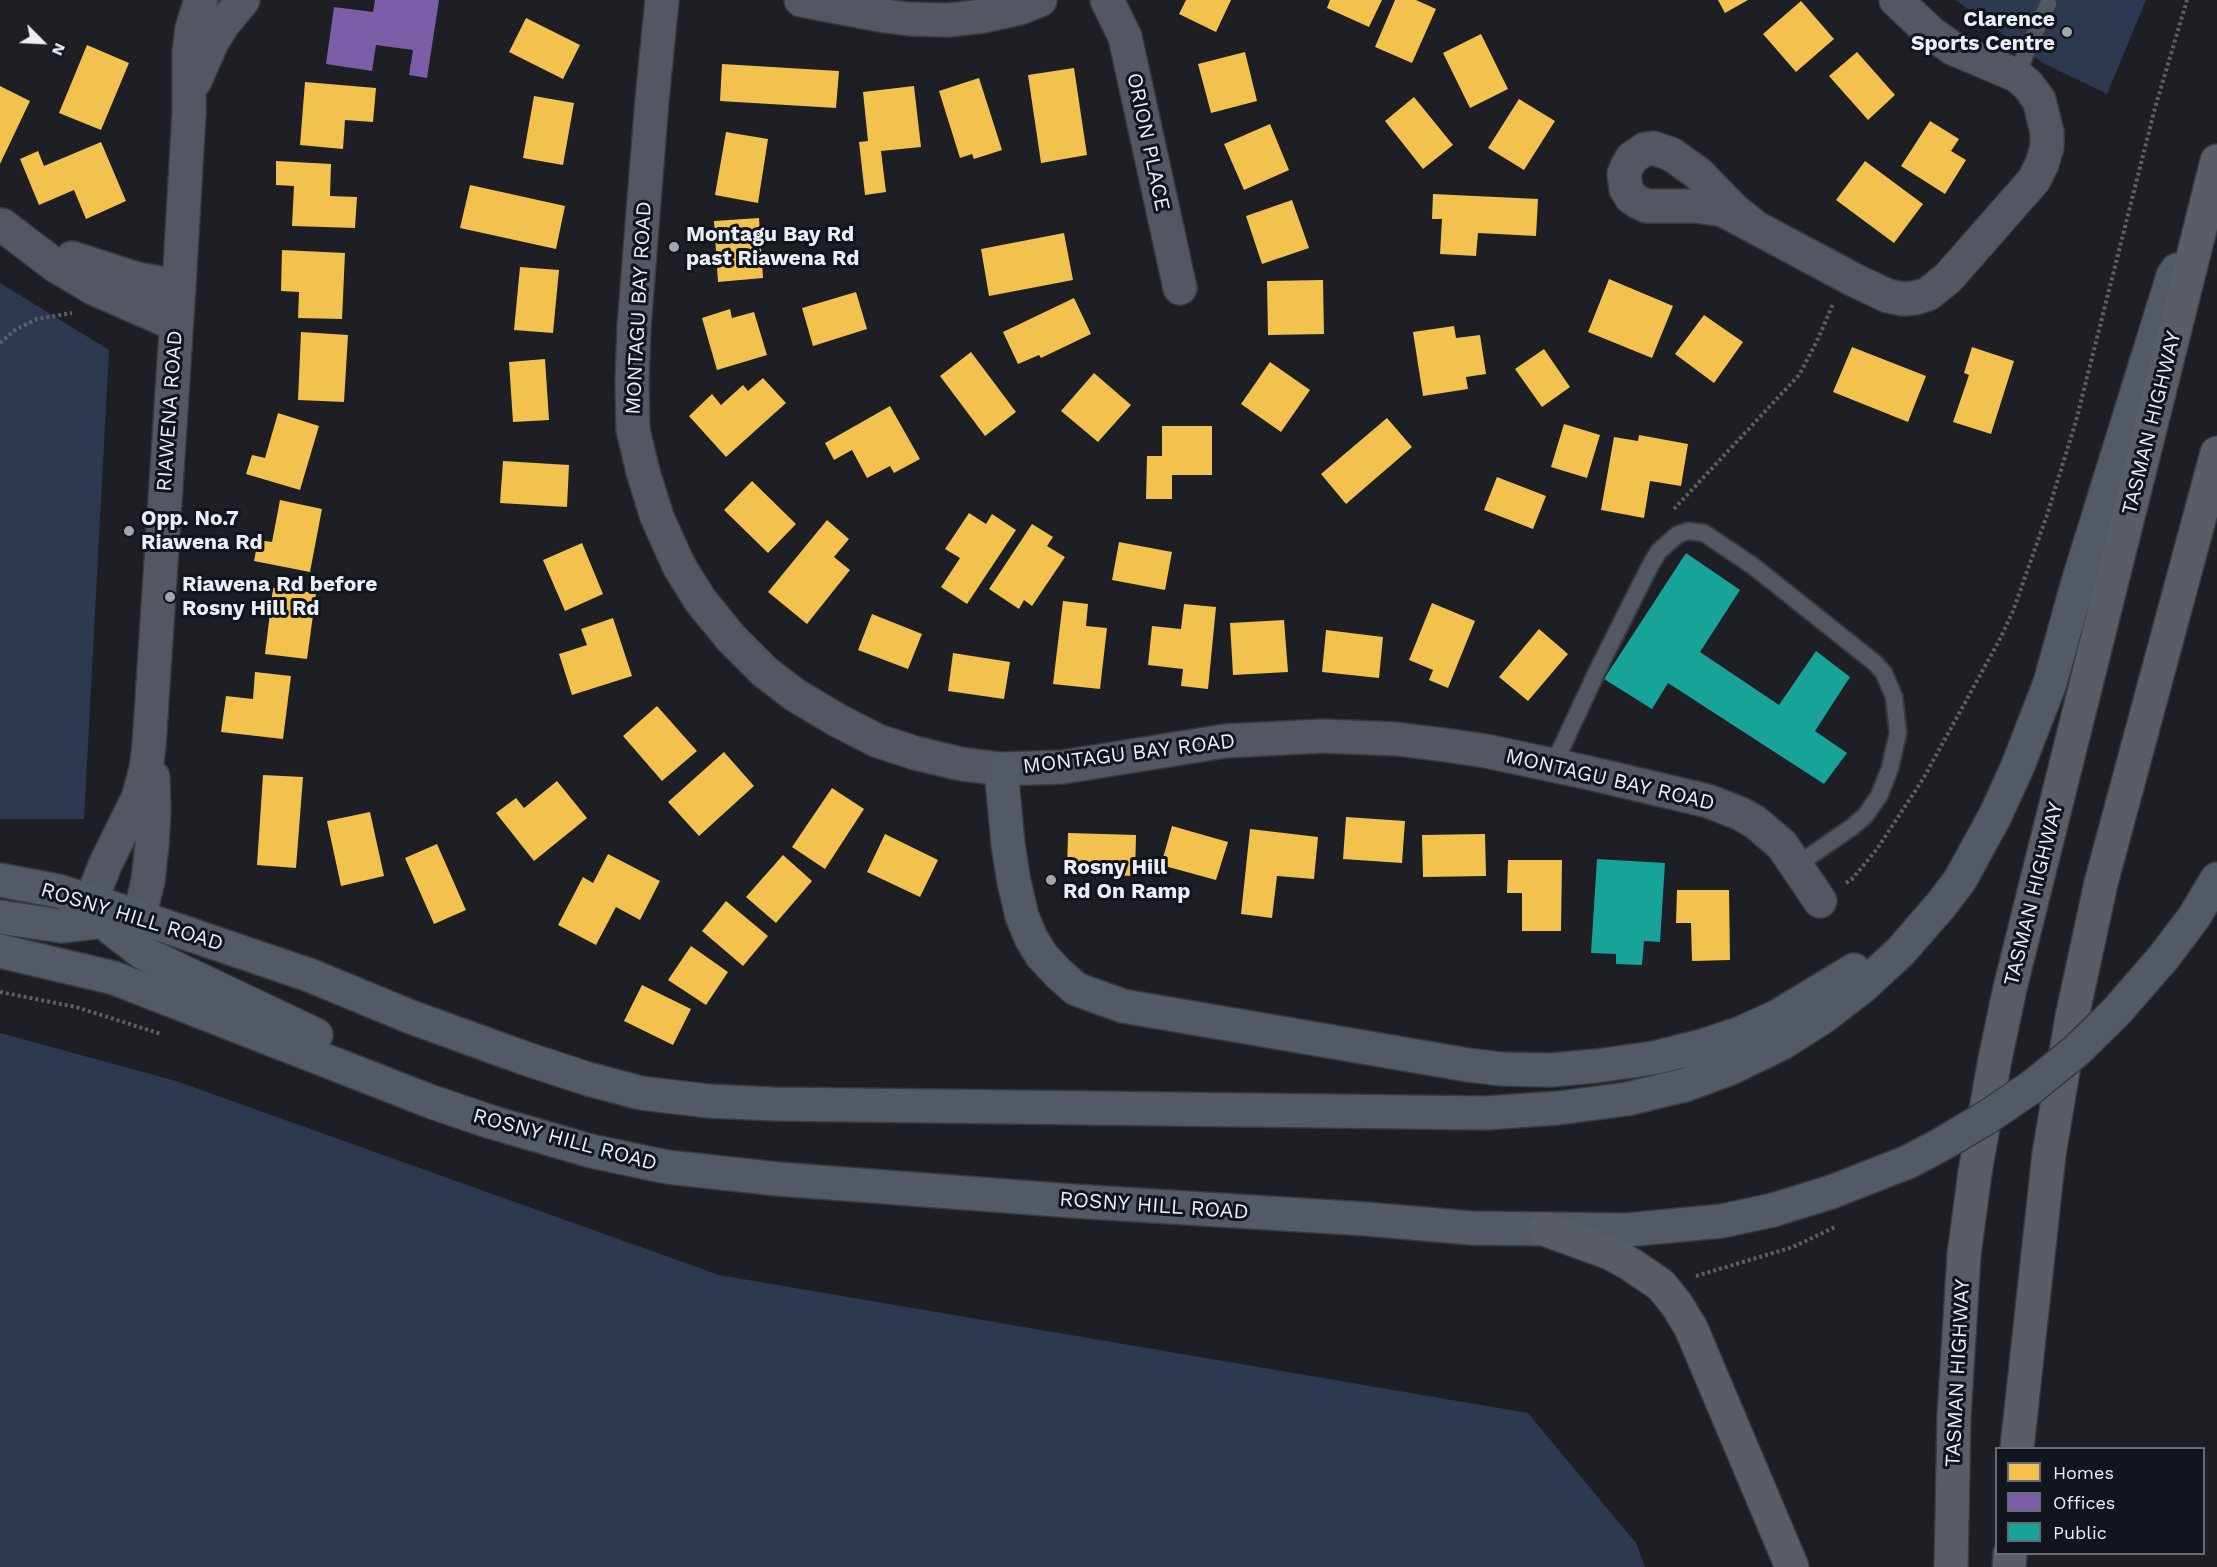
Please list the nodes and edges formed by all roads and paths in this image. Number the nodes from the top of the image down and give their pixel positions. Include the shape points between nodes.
1 (201, 0) edge
2 (243, 0) edge
3 (662, 0) edge
4 (801, 0) edge
5 (1040, 0) edge
6 (1107, 0) edge
7 (1896, 0) edge
8 (2187, 0) edge
9 (2048, 4) dead end
10 (2016, 75) junction
11 (189, 112) junction
12 (2217, 161) edge
13 (1, 224) edge
14 (1754, 226) dead end
15 (2199, 234) junction
16 (179, 286) junction
17 (1179, 288) dead end
18 (95, 289) junction
19 (175, 324) junction
20 (0, 343) edge
21 (2217, 453) edge
22 (149, 746) junction
23 (1553, 766) junction
24 (1001, 769) junction
25 (1995, 816) junction
26 (1797, 865) junction
27 (2217, 879) edge
28 (0, 880) edge
29 (1820, 901) joint
30 (98, 911) junction
31 (0, 916) edge
32 (139, 917) junction
33 (0, 951) edge
34 (415, 1095) junction
35 (1544, 1229) junction
36 (2017, 1447) edge
37 (1792, 1567) edge
38 (1952, 1567) edge

1 - 11 street, RIAWENA ROAD via 192,28
2 - 11 street, RIAWENA ROAD via 224,23 202,63
3 - 24 street, MONTAGU BAY ROAD via 632,382 633,430 657,517 679,566 700,600 731,638 795,695 879,741 962,764
4 - 5 street via 885,16 948,20 993,14
6 - 17 street, ORION PLACE via 1125,37
7 - 10 street via 1952,48
8 - 29 path via 2155,108 2076,421 2013,611 1895,822 1852,879
9 - 10 lane
10 - 14 street via 2039,100 2044,116 2047,140 2042,164 2023,194 1948,278 1928,294 1903,299 1888,296
11 - 16 street, RIAWENA ROAD
12 - 15 highway, TASMAN HIGHWAY
13 - 16 street via 42,246 104,270
13 - 18 street via 56,266
15 - 25 main road, TASMAN HIGHWAY via 2174,276 2050,683
15 - 38 highway, TASMAN HIGHWAY via 1995,1059 1963,1265 1954,1416
16 - 19 street, RIAWENA ROAD
18 - 19 street
18 - 20 path via 86,313 37,319
19 - 22 street, RIAWENA ROAD
21 - 36 highway via 2101,883 2072,1017 2049,1154
22 - 30 street, RIAWENA ROAD via 138,798 105,865
22 - 32 street, RIAWENA ROAD via 154,812 148,881
23 - 24 street, MONTAGU BAY ROAD via 1445,745 1323,736 1225,741 1063,767
23 - 26 street, MONTAGU BAY ROAD via 1727,807 1768,832
23 - 26 lane via 1655,557 1677,535 1688,531 1704,533 1753,566 1875,663 1894,697 1898,733 1879,796 1852,827
24 - 25 main road via 1008,844 1022,916 1042,956 1076,988 1124,1006 1501,1069 1551,1070 1653,1058 1741,1033 1778,1016 1856,968 1888,943 1941,889
25 - 32 main road, ROSNY HILL ROAD via 1960,880 1901,951 1862,987 1782,1043 1694,1082 1627,1099 1486,1113 774,1104 641,1092 524,1058 309,975
26 - 29 street, MONTAGU BAY ROAD
27 - 35 main road, ROSNY HILL ROAD, bridge via 2163,958 2076,1051 1980,1122 1908,1162 1831,1192 1722,1221 1626,1230
28 - 30 main road, ROSNY HILL ROAD via 46,888
30 - 31 main road via 61,926
30 - 32 main road, ROSNY HILL ROAD
30 - 34 main road via 148,957 330,1041
33 - 34 main road, ROSNY HILL ROAD via 114,978
34 - 35 main road, ROSNY HILL ROAD via 591,1151 667,1167 1050,1199 1471,1228
35 - 37 highway via 1630,1264 1661,1285 1677,1305 1691,1328

